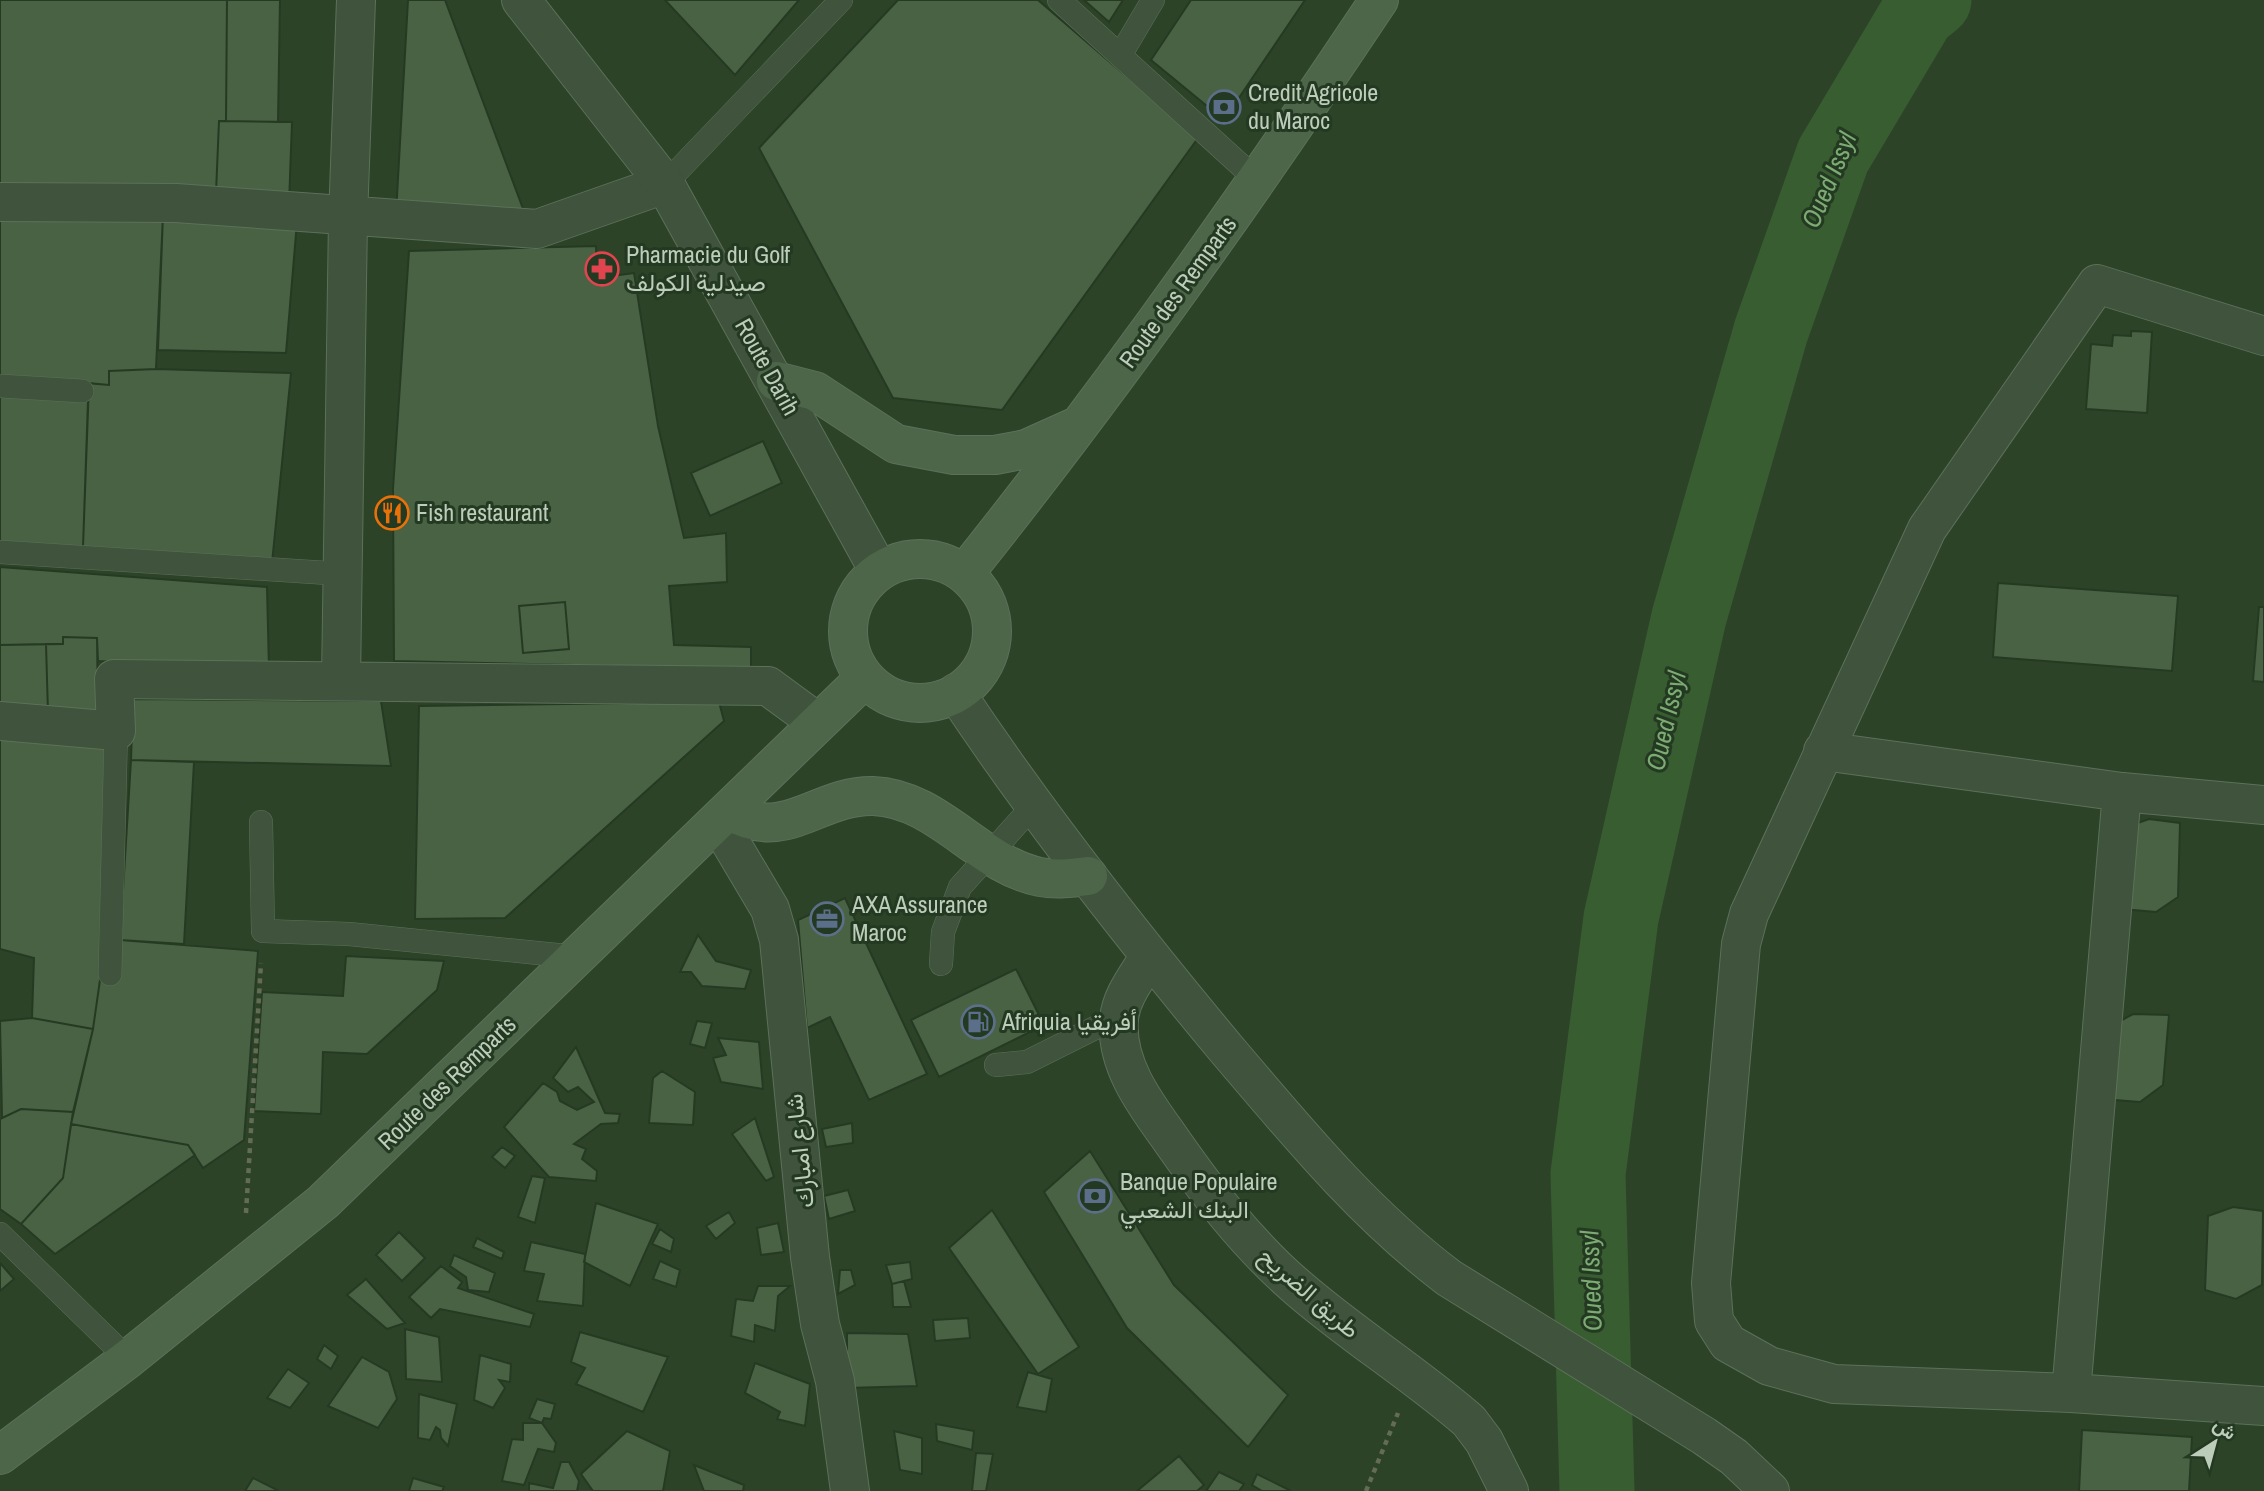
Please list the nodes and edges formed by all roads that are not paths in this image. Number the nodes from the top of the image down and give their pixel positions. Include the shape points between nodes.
1 (356, 0) edge
2 (521, 0) edge
3 (841, 0) edge
4 (1059, 0) edge
5 (1153, 0) edge
6 (1379, 0) edge
7 (1121, 54) junction
8 (1258, 181) junction
9 (665, 184) junction
10 (0, 202) edge
11 (348, 218) junction
12 (2264, 336) edge
13 (776, 381) junction
14 (0, 386) edge
15 (82, 391) dead end
16 (1083, 422) junction
17 (0, 552) edge
18 (879, 571) junction
19 (343, 573) junction
20 (964, 573) junction
21 (865, 678) junction
22 (341, 680) junction
23 (956, 693) junction
24 (0, 721) edge
25 (817, 722) junction
26 (116, 731) junction
27 (1823, 751) junction
28 (2122, 792) junction
29 (1034, 805) junction
30 (2264, 805) edge
31 (724, 817) junction
32 (261, 822) dead end
33 (991, 853) junction
34 (1088, 876) junction
35 (577, 957) junction
36 (1149, 957) junction
37 (941, 964) dead end
38 (110, 974) dead end
39 (1119, 1016) junction
40 (996, 1065) dead end
41 (0, 1234) edge
42 (128, 1359) junction
43 (2071, 1393) junction
44 (2264, 1406) edge
45 (0, 1455) edge
46 (850, 1491) edge
47 (1509, 1491) edge
48 (1770, 1491) edge

1 - 11 street
2 - 9 street, Route Darih
3 - 9 lane
4 - 7 lane
5 - 7 lane
6 - 8 main road, Route des Remparts
7 - 8 lane
8 - 16 main road, Route des Remparts
9 - 11 street via 537,229
9 - 13 street, Route Darih
10 - 11 street via 176,203
11 - 19 street
12 - 27 street via 2097,285 1927,529
13 - 16 main road via 815,391 896,443 954,455 1026,449
13 - 18 street, Route Darih
14 - 15 lane
16 - 20 main road, Route des Remparts
17 - 19 lane
18 - 20 main road via 895,562 931,559
18 - 21 main road via 853,601 848,621 848,641
19 - 22 street
20 - 23 main road via 988,606 991,646 984,665
21 - 23 main road via 891,697 908,702 933,701
21 - 25 main road, Route des Remparts
22 - 25 street via 768,686
22 - 26 street via 114,679
23 - 29 street
24 - 26 street
25 - 31 main road, Route des Remparts
26 - 38 lane
27 - 28 street
27 - 43 street via 1743,929 1711,1283 1714,1321 1728,1343 1749,1356 1834,1384
28 - 30 street
28 - 43 street
29 - 33 lane
29 - 34 street
31 - 33 main road via 788,822 849,796 876,796 902,801
31 - 35 main road, Route des Remparts
31 - 46 street, شارع امبارك via 770,908 779,940 810,1257 835,1381
32 - 35 lane via 263,931 349,934
33 - 34 main road via 1005,864 1040,877
33 - 37 lane via 960,887 943,932
34 - 36 street
35 - 42 main road, Route des Remparts via 323,1202
36 - 39 street, طريق الضريح
36 - 48 street via 1327,1167 1420,1256 1482,1301 1704,1436
39 - 40 lane via 1027,1062
39 - 47 street, طريق الضريح via 1123,1057 1134,1083 1178,1151 1237,1227 1296,1286 1469,1421
41 - 42 lane
42 - 45 main road, Route des Remparts
43 - 44 street

